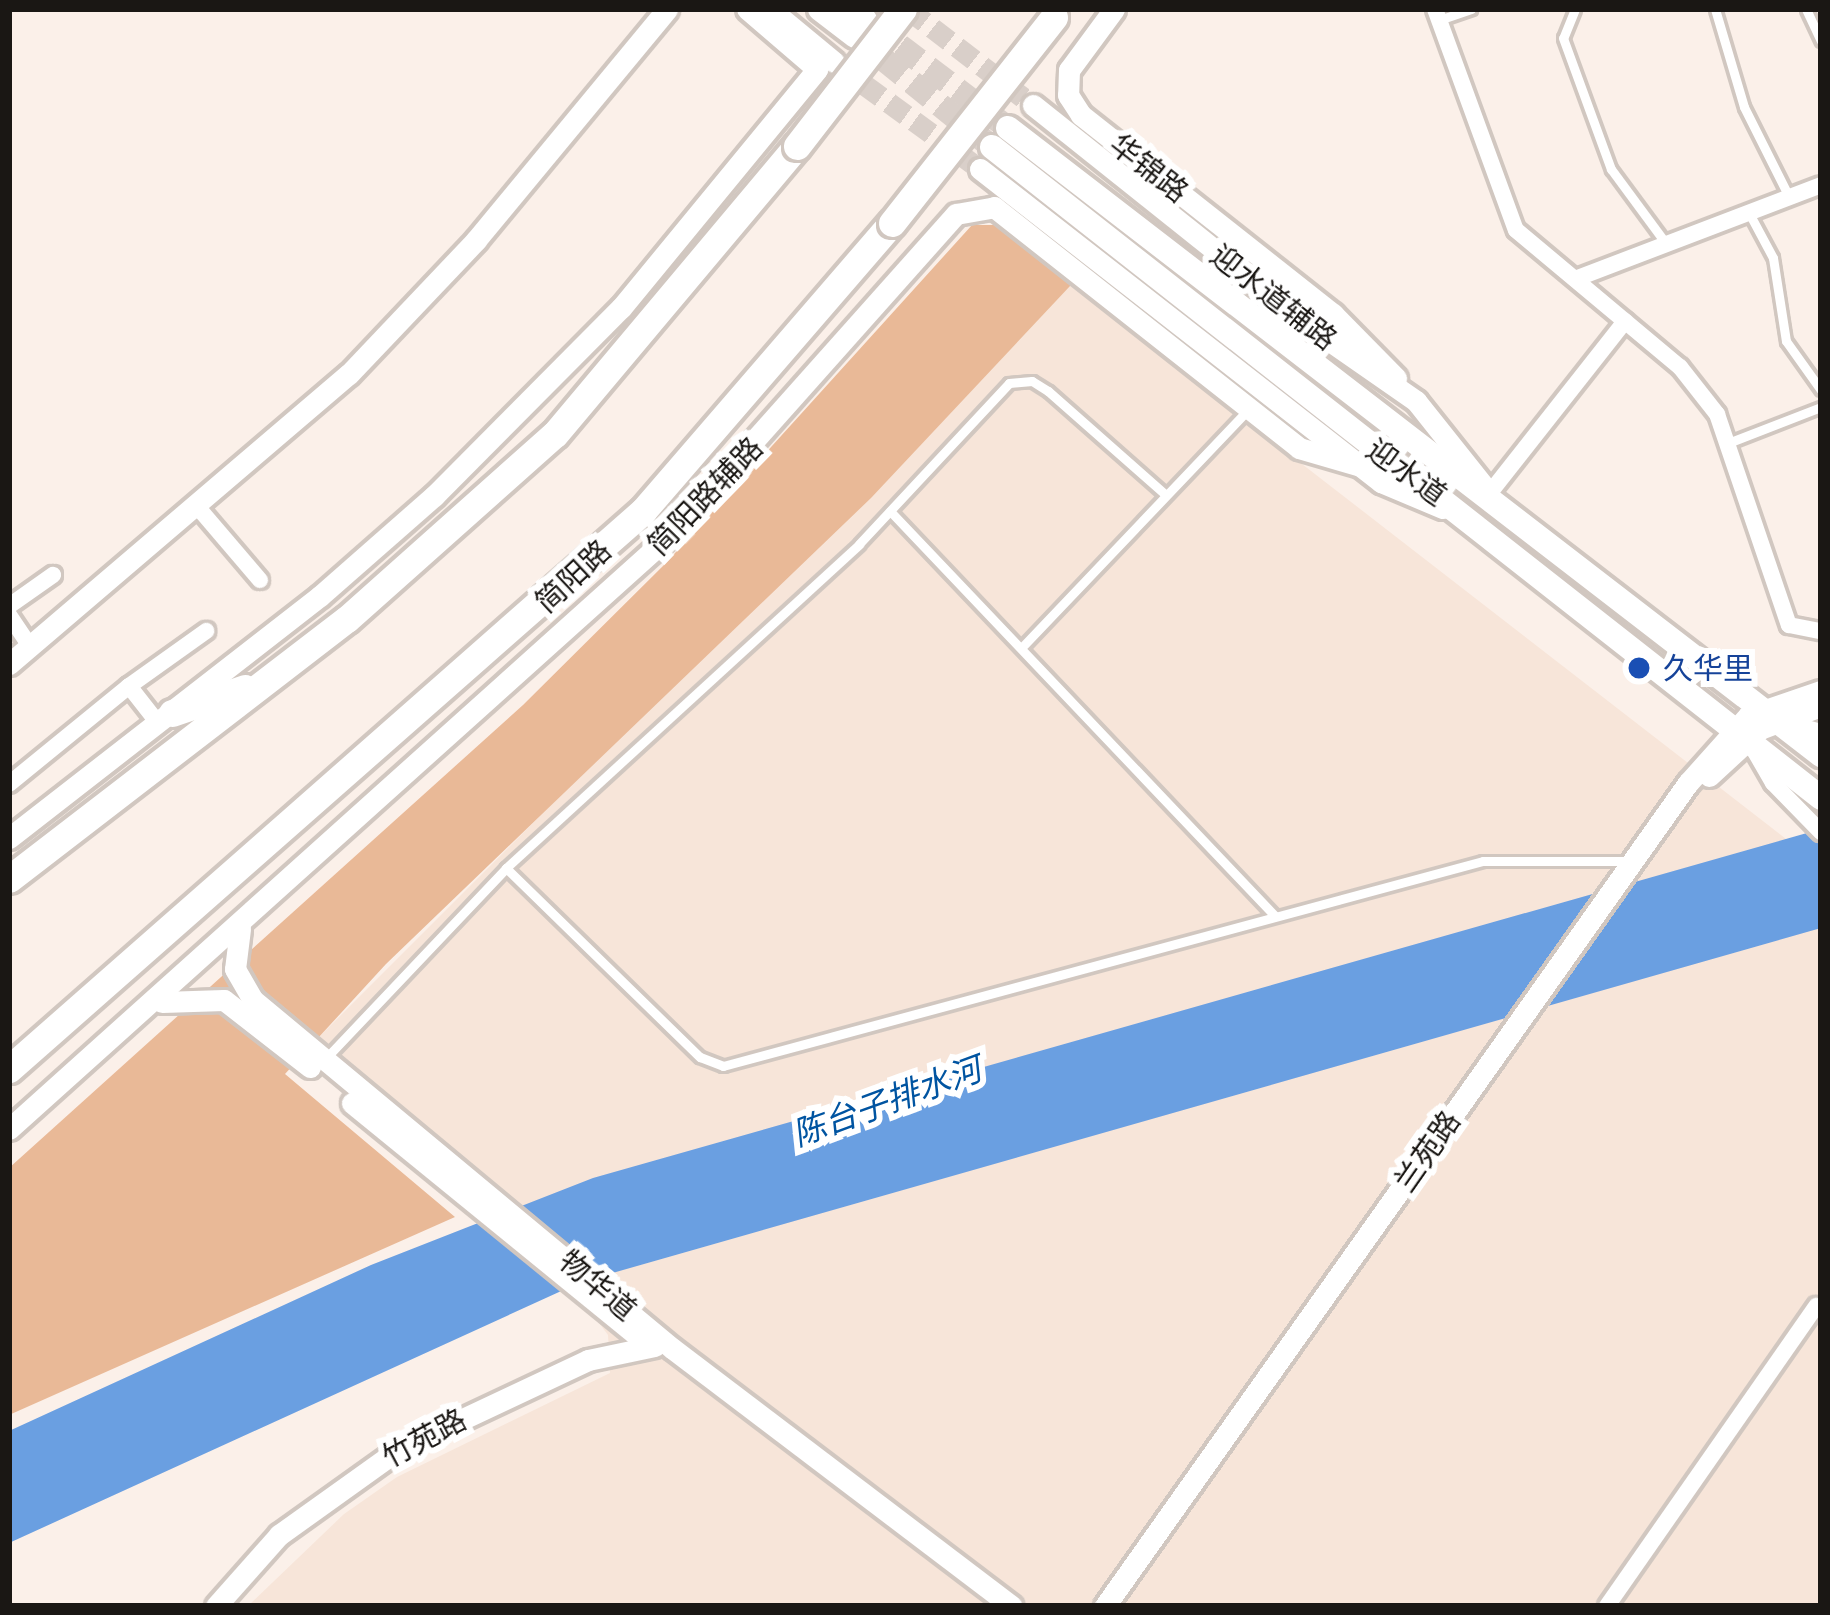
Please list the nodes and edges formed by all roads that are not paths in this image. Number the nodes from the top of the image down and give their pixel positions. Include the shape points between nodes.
1 (667, 9) edge
2 (747, 9) edge
3 (770, 9) edge
4 (820, 9) edge
5 (903, 9) edge
6 (1114, 9) edge
7 (1471, 9) edge
8 (1575, 9) edge
9 (1715, 9) edge
10 (1806, 9) edge
11 (1058, 13) edge
12 (1437, 15) edge
13 (857, 22) tunnel mouth
14 (1821, 41) edge
15 (825, 65) junction
16 (1033, 105) tunnel mouth
17 (994, 148) junction
18 (1821, 185) edge
19 (1789, 197) junction
20 (1749, 213) junction
21 (1667, 245) junction
22 (1575, 279) junction
23 (1625, 321) junction
24 (1821, 390) edge
25 (1416, 401) junction
26 (1821, 407) edge
27 (1250, 409) junction
28 (1728, 443) junction
29 (1361, 466) junction
30 (1166, 495) junction
31 (1492, 499) junction
32 (195, 504) junction
33 (890, 511) junction
34 (1476, 522) junction
35 (53, 574) dead end
36 (260, 580) dead end
37 (9, 610) edge
38 (206, 631) dead end
39 (1821, 631) edge
40 (1024, 644) junction
41 (30, 646) junction
42 (9, 664) edge
43 (272, 678) junction
44 (129, 686) junction
45 (1821, 691) edge
46 (1821, 706) edge
47 (1770, 714) junction
48 (165, 718) junction
49 (1821, 731) edge
50 (1741, 732) junction
51 (1821, 755) edge
52 (9, 784) edge
53 (1821, 798) edge
54 (1815, 827) edge
55 (10, 836) edge
56 (506, 868) junction
57 (1631, 869) junction
58 (9, 879) edge
59 (1275, 916) junction
60 (240, 929) junction
61 (156, 1004) junction
62 (84, 1008) junction
63 (1520, 1026) junction
64 (319, 1066) junction
65 (9, 1069) edge
66 (9, 1092) edge
67 (9, 1130) edge
68 (1816, 1306) dead end
69 (662, 1350) junction
70 (216, 1606) edge
71 (230, 1606) edge
72 (990, 1606) edge
73 (1012, 1606) edge
74 (1105, 1606) edge
75 (1116, 1606) edge
76 (1607, 1606) edge

1 - 32 street via 476,240 349,374
2 - 15 street
3 - 15 street
4 - 13 main road
5 - 43 highway, bridge via 555,434
6 - 25 street, 华锦路 via 1069,70 1068,95 1081,115 1333,314
7 - 12 lane
8 - 21 lane via 1563,38 1611,169
9 - 19 lane via 1744,107
10 - 14 lane
11 - 62 highway, 简阳路, bridge via 892,223 643,511
12 - 22 street via 1516,230
15 - 48 street via 533,400 320,596
16 - 25 street, 迎水道辅路
17 - 29 street
17 - 31 main road, 迎水道
17 - 34 main road, 迎水道
18 - 19 street
19 - 20 street
20 - 21 street
20 - 24 lane via 1773,258 1786,341
21 - 22 street
22 - 23 street
23 - 28 street via 1680,367
23 - 31 street
25 - 31 street, 迎水道辅路
26 - 28 lane
27 - 29 street, 简阳路辅路 via 1299,448
27 - 30 lane
27 - 60 street, 简阳路辅路 via 1014,220 994,207 956,214 670,535
28 - 39 street via 1789,625
29 - 34 street
30 - 33 lane via 1031,381 1009,382
30 - 40 lane
31 - 47 main road, 迎水道
32 - 36 street
32 - 41 street
33 - 40 lane
33 - 56 lane
34 - 50 main road, 迎水道
35 - 37 street
37 - 41 street
38 - 44 street
40 - 59 lane
41 - 42 street
43 - 48 highway
43 - 58 highway
44 - 48 street
44 - 52 street
45 - 47 street
46 - 47 street
47 - 49 street
47 - 50 street
47 - 51 main road, 迎水道
48 - 55 street
50 - 53 main road, 迎水道
50 - 54 street via 1773,783
50 - 57 street, 兰苑路
56 - 59 lane via 700,1057 723,1066
56 - 64 lane
57 - 59 lane via 1483,861
57 - 63 street, 兰苑路
60 - 61 street, 简阳路辅路
60 - 64 street, 物华道 via 236,969 243,987
61 - 64 street, 物华道 via 224,1000
61 - 67 street, 简阳路辅路
62 - 65 highway, 简阳路
62 - 66 highway
63 - 74 street, 兰苑路
63 - 75 street, 兰苑路
64 - 69 street, 物华道
68 - 76 street
69 - 70 street, 竹苑路 via 573,1366 399,1449 279,1535
69 - 71 street, 竹苑路 via 538,1390 380,1472 290,1539
69 - 72 street, 物华道
69 - 73 street, 物华道

